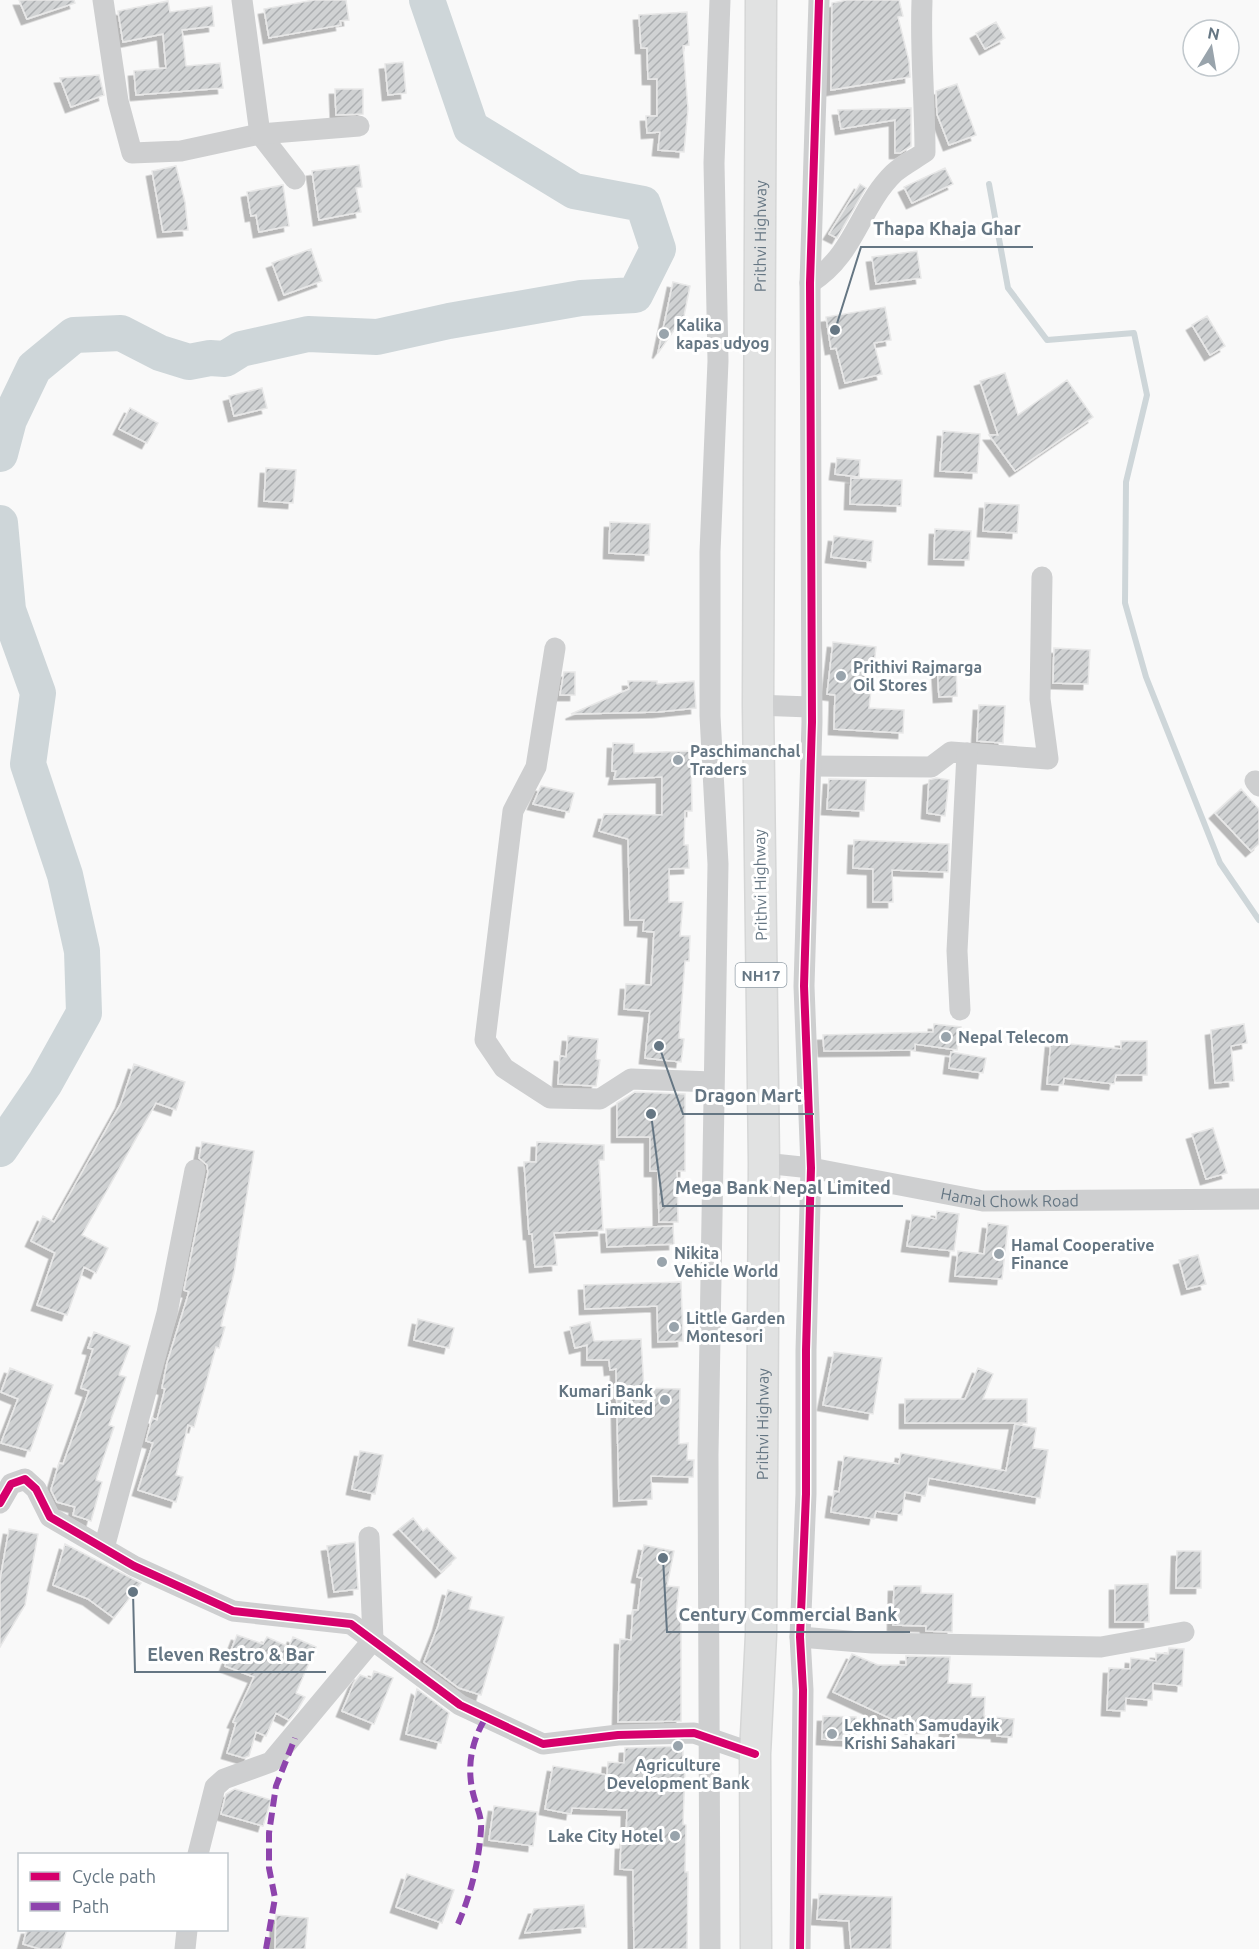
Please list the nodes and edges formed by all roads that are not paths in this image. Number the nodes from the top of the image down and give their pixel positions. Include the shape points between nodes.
1 (103, 0) edge
2 (242, 0) edge
3 (720, 0) edge
4 (761, 0) edge
5 (819, 0) edge
6 (922, 1) edge
7 (359, 126) dead end
8 (260, 134) junction
9 (295, 179) dead end
10 (810, 283) junction
11 (1042, 577) dead end
12 (555, 648) dead end
13 (758, 705) junction
14 (810, 707) junction
15 (968, 753) junction
16 (811, 766) junction
17 (960, 1010) dead end
18 (713, 1082) junction
19 (764, 1163) junction
20 (811, 1168) junction
21 (195, 1170) dead end
22 (1259, 1199) edge
23 (0, 1503) edge
24 (369, 1537) dead end
25 (104, 1548) junction
26 (1184, 1632) dead end
27 (800, 1637) junction
28 (373, 1640) junction
29 (708, 1738) junction
30 (755, 1754) junction
31 (198, 1853) edge
32 (187, 1931) edge
33 (185, 1949) edge
34 (710, 1949) edge
35 (756, 1949) edge
36 (800, 1949) edge

1 - 8 street via 118,101 132,153 181,150
2 - 8 street
3 - 18 street via 714,163 718,361 710,552 710,717 718,864
4 - 13 highway, Prithvi Highway / NH17
5 - 10 street
6 - 10 street via 920,56 925,80 925,152 893,174 839,259
7 - 8 street
8 - 9 street
10 - 14 street
11 - 15 street via 1040,699 1048,759
12 - 18 street via 536,767 513,812 485,1040 504,1068 550,1098 600,1099 631,1079
13 - 14 street
13 - 19 highway, Prithvi Highway / NH17
14 - 16 street
15 - 16 street via 951,752 931,767
15 - 17 street via 957,951
16 - 20 street via 804,987
18 - 29 street
19 - 20 street, Hamal Chowk Road
19 - 30 highway, Prithvi Highway / NH17 via 760,1635
20 - 22 street, Hamal Chowk Road via 983,1201
20 - 27 street
21 - 25 street via 167,1313
23 - 25 street via 11,1484 25,1479 36,1489 50,1516
24 - 28 street
25 - 28 street via 134,1566 233,1611 351,1624
26 - 27 street via 1101,1647 872,1643
27 - 36 street via 804,1690
28 - 29 street via 460,1705 543,1744 618,1735 694,1733
28 - 31 street via 271,1762 224,1779 215,1787
29 - 30 street
29 - 34 street
30 - 35 highway, Prithvi Highway / NH17
32 - 33 street

